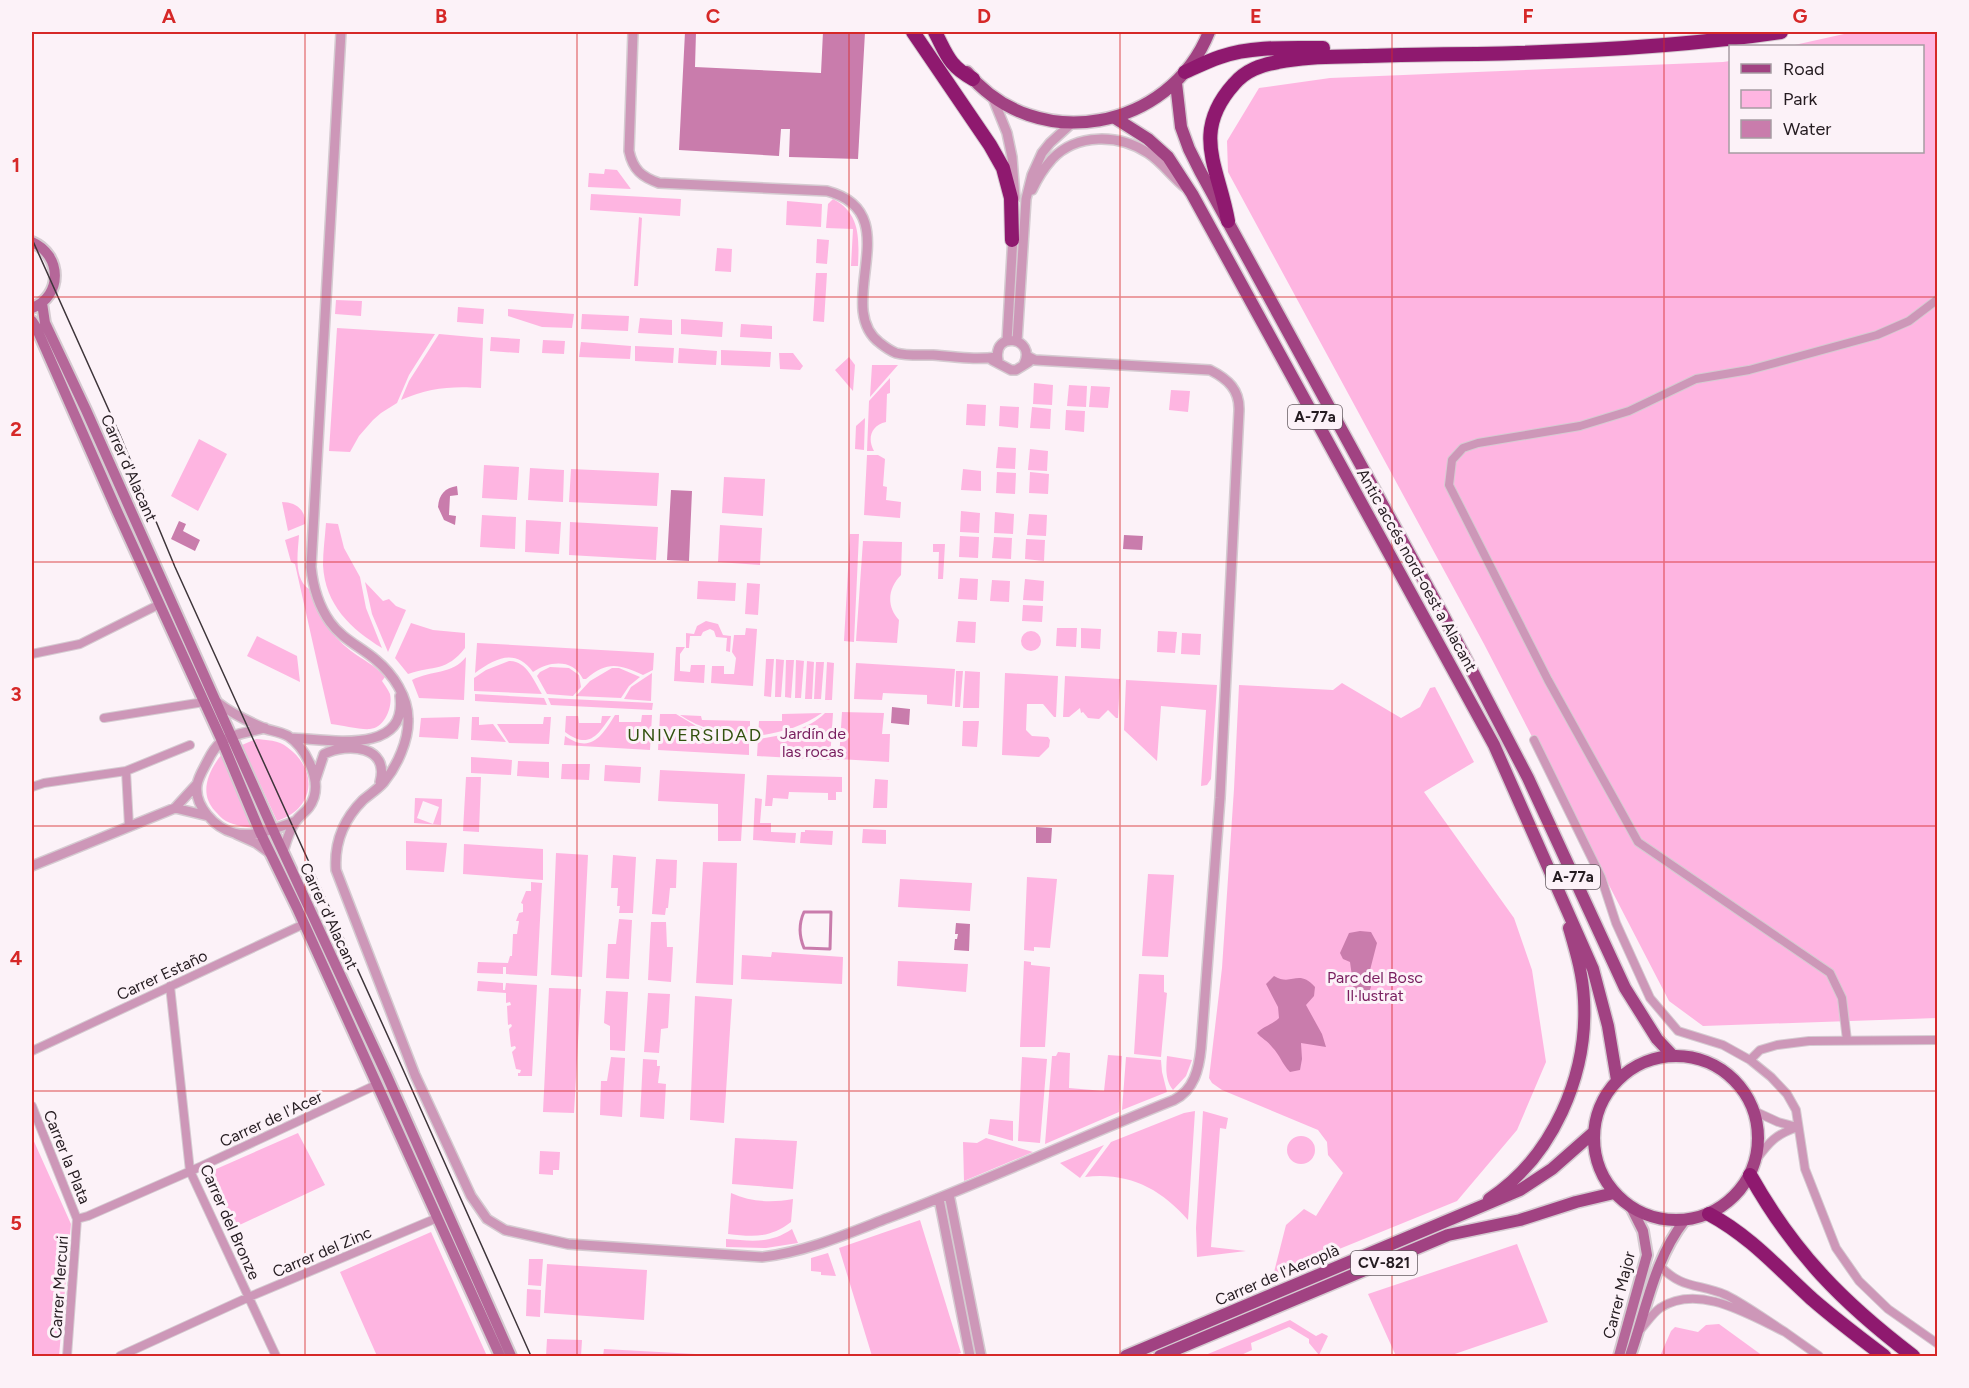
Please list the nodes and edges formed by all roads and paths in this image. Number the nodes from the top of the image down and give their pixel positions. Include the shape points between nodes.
1 (341, 32) edge
2 (633, 32) edge
3 (913, 32) edge
4 (935, 32) edge
5 (943, 32) edge
6 (1209, 32) edge
7 (1780, 32) edge
8 (1392, 54) junction
9 (1180, 78) junction
10 (973, 79) junction
11 (992, 96) junction
12 (1115, 118) junction
13 (1072, 123) junction
14 (1192, 194) junction
15 (1024, 209) junction
16 (1228, 220) junction
17 (1012, 240) junction
18 (32, 242) edge
19 (1938, 299) edge
20 (37, 306) edge
21 (32, 321) edge
22 (1012, 341) junction
23 (998, 360) junction
24 (1029, 360) junction
25 (160, 604) junction
26 (32, 654) edge
27 (399, 687) junction
28 (204, 702) junction
29 (217, 702) junction
30 (104, 718) dead end
31 (265, 728) junction
32 (291, 738) junction
33 (227, 739) junction
34 (1534, 740) dead end
35 (190, 746) dead end
36 (126, 771) junction
37 (315, 781) junction
38 (197, 784) junction
39 (32, 787) edge
40 (379, 787) junction
41 (175, 808) junction
42 (209, 817) junction
43 (296, 821) junction
44 (129, 826) junction
45 (273, 830) junction
46 (260, 832) junction
47 (234, 833) junction
48 (283, 852) junction
49 (271, 854) junction
50 (32, 866) edge
51 (1554, 878) junction
52 (304, 924) junction
53 (170, 986) junction
54 (1847, 1040) junction
55 (1938, 1040) edge
56 (32, 1050) edge
57 (1673, 1056) junction
58 (1750, 1060) junction
59 (1617, 1080) junction
60 (376, 1085) junction
61 (32, 1106) edge
62 (1754, 1111) junction
63 (1798, 1127) junction
64 (1593, 1132) junction
65 (1756, 1160) junction
66 (190, 1171) junction
67 (1750, 1175) junction
68 (1614, 1193) junction
69 (950, 1194) junction
70 (939, 1199) junction
71 (1631, 1207) junction
72 (1709, 1214) junction
73 (437, 1218) junction
74 (77, 1219) junction
75 (1452, 1219) junction
76 (1684, 1220) junction
77 (1659, 1265) junction
78 (249, 1297) junction
79 (1785, 1332) junction
80 (1638, 1333) junction
81 (1938, 1344) edge
82 (67, 1356) edge
83 (120, 1356) edge
84 (276, 1356) edge
85 (500, 1356) edge
86 (511, 1356) edge
87 (970, 1356) edge
88 (981, 1356) edge
89 (1126, 1356) edge
90 (1160, 1356) edge
91 (1619, 1356) edge
92 (1630, 1356) edge
93 (1819, 1356) edge
94 (1884, 1356) edge
95 (1913, 1356) edge

1 - 27 street via 310,567 319,602 331,623 385,668
2 - 23 street via 629,151 631,163 642,176 659,183 827,191 842,195 866,226 863,314 873,338 897,353
3 - 17 highway via 1003,168 1011,198
4 - 10 highway via 957,70
5 - 10 main road via 958,62
6 - 9 main road via 1197,57
7 - 8 highway via 1629,48
8 - 9 highway via 1327,48 1260,49 1218,57
8 - 16 highway via 1279,62 1252,69 1234,83 1216,113 1209,147
9 - 12 main road via 1144,106
9 - 16 main road, Antic accés nord-oest a Alacant / A-77a via 1181,127 1189,150
10 - 11 main road
11 - 13 main road via 1024,113
11 - 17 street via 1012,157
12 - 13 main road
12 - 14 main road, Antic accés nord-oest a Alacant / A-77a via 1168,157
13 - 15 street via 1042,153
14 - 15 street via 1148,153 1120,141 1093,139 1066,148 1052,159
14 - 51 main road, Antic accés nord-oest a Alacant / A-77a via 1494,746
15 - 22 street
16 - 57 main road, Antic accés nord-oest a Alacant / A-77a via 1528,778 1625,988 1657,1039
17 - 22 street
18 - 20 main road via 48,253 55,268 54,286
19 - 54 street via 1909,321 1877,335 1749,370 1696,379 1629,411 1580,426 1478,443 1463,448 1452,460 1449,485 1548,680 1638,842 1830,973 1842,998
20 - 29 main road, Carrer d'Alacant
21 - 25 main road, Carrer d'Alacant
22 - 23 street via 1000,346
22 - 24 street via 1024,347
23 - 24 street via 1011,370
24 - 69 street via 1210,370 1228,380 1238,397 1228,648 1201,1048 1199,1069 1178,1099
25 - 26 street via 80,644
25 - 28 main road, Carrer d'Alacant
27 - 32 street via 398,716 386,733 376,738 345,742
27 - 40 street via 407,709 408,729 396,762
28 - 30 street
28 - 33 main road, Carrer d'Alacant
29 - 31 street
29 - 33 main road, Carrer d'Alacant
31 - 32 street
31 - 33 street
32 - 37 street via 303,752
33 - 38 street via 213,751
33 - 45 main road
33 - 46 main road, Carrer d'Alacant
34 - 58 street via 1601,877 1616,923 1650,999 1678,1031 1723,1045
35 - 36 street
36 - 39 street
36 - 44 street
37 - 40 street, Carrer d'Alacant via 324,754 339,748 363,749 379,761 383,773
37 - 43 street, Carrer d'Alacant via 311,805
38 - 41 street
38 - 42 street via 199,802
40 - 70 street via 353,811 340,832 336,870 415,1075 471,1196 495,1224 568,1244 762,1257 813,1246
41 - 42 street
41 - 44 street
42 - 47 street
43 - 45 street
43 - 48 street, Carrer d'Alacant
44 - 50 street
45 - 46 street
45 - 48 main road
46 - 47 street
46 - 49 main road, Carrer d'Alacant
47 - 49 street
48 - 86 main road, Carrer d'Alacant
49 - 52 main road, Carrer d'Alacant
51 - 59 main road, Antic accés nord-oest a Alacant / A-77a via 1593,969
51 - 75 main road via 1580,969 1584,1000 1579,1065 1569,1097 1532,1160 1491,1198
52 - 53 street, Carrer Estaño
52 - 60 main road, Carrer d'Alacant
53 - 56 street, Carrer Estaño
53 - 66 street, Carrer del Bronze
54 - 55 street
54 - 58 street via 1777,1045 1760,1050
57 - 59 main road via 1643,1063
57 - 62 main road via 1707,1062 1722,1071 1736,1082
58 - 63 street via 1787,1094 1796,1110
59 - 64 main road via 1605,1095
60 - 66 street, Carrer de l'Acer
60 - 73 main road, Carrer d'Alacant
61 - 74 street, Carrer la Plata
62 - 63 street
62 - 65 main road via 1758,1127
63 - 65 street via 1770,1141
63 - 81 street via 1805,1169 1836,1248 1859,1281 1888,1309
64 - 68 main road via 1602,1175
64 - 75 main road, Carrer de l'Aeroplà / CV-821 via 1552,1169 1520,1190
65 - 67 main road
66 - 74 street, Carrer de l'Acer
66 - 78 street, Carrer del Bronze
67 - 72 main road via 1732,1198
67 - 95 highway via 1782,1227 1815,1269 1852,1307
68 - 71 main road
68 - 90 main road, Carrer de l'Aeroplà / CV-821 via 1520,1220 1448,1235
69 - 70 street
69 - 88 street
70 - 87 street
71 - 76 main road via 1648,1216
71 - 91 main road, Carrer Major via 1644,1231 1647,1255
72 - 76 main road
72 - 94 highway via 1747,1237 1812,1299
73 - 78 street, Carrer del Zinc
73 - 85 main road, Carrer d'Alacant
74 - 82 street, Carrer Mercuri
75 - 89 main road, Carrer de l'Aeroplà / CV-821
76 - 77 main road, Carrer Major
77 - 79 street via 1670,1277 1727,1296
77 - 80 main road, Carrer Major
78 - 83 street, Carrer del Zinc
78 - 84 street, Carrer del Bronze
79 - 80 street via 1720,1303 1695,1299 1672,1302 1658,1310
79 - 93 street
80 - 92 main road, Carrer Major

